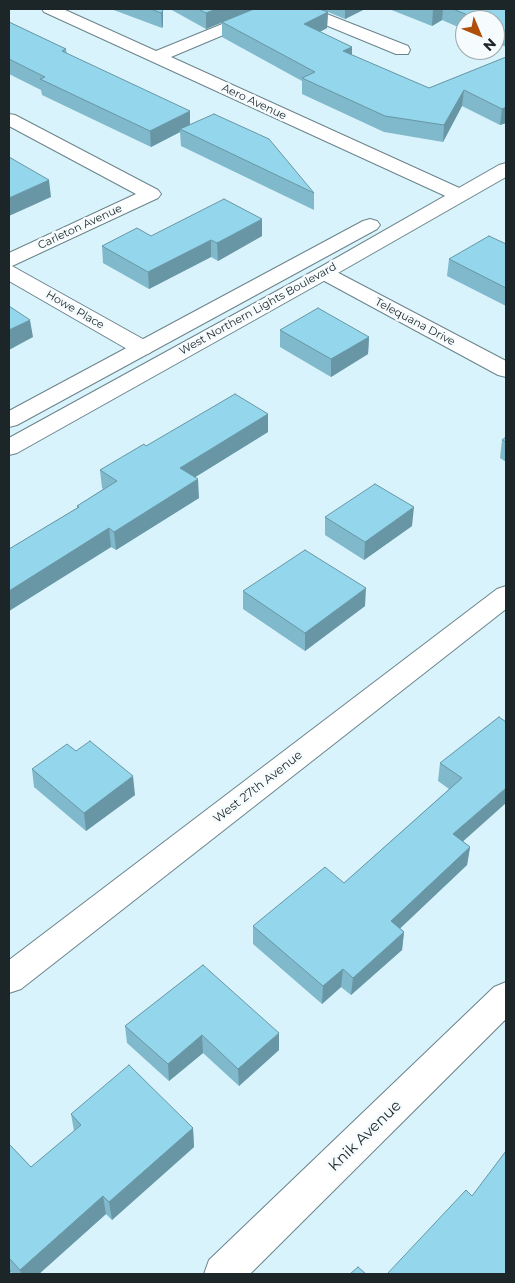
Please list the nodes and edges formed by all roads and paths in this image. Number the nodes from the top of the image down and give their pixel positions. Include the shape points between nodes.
1 (50, 9) edge
2 (272, 9) edge
3 (300, 9) edge
4 (402, 50) dead end
5 (157, 57) junction
6 (9, 119) edge
7 (506, 152) edge
8 (506, 169) edge
9 (450, 191) junction
10 (9, 261) edge
11 (9, 272) edge
12 (324, 273) junction
13 (142, 348) junction
14 (506, 370) edge
15 (9, 420) edge
16 (9, 448) edge
17 (506, 595) edge
18 (9, 979) edge
19 (506, 997) edge
20 (223, 1274) edge

1 - 5 street, Aero Avenue
2 - 5 street
3 - 4 street
5 - 9 street, Aero Avenue
6 - 10 street, Carleton Avenue via 151,194
7 - 9 street, West Northern Lights Boulevard
8 - 9 street, West Northern Lights Boulevard
9 - 12 street, West Northern Lights Boulevard
9 - 13 street, West Northern Lights Boulevard
11 - 13 street, Howe Place
12 - 14 street, Telequana Drive
12 - 16 street, West Northern Lights Boulevard
13 - 15 street, West Northern Lights Boulevard
17 - 18 street, West 27th Avenue
19 - 20 street, Knik Avenue

